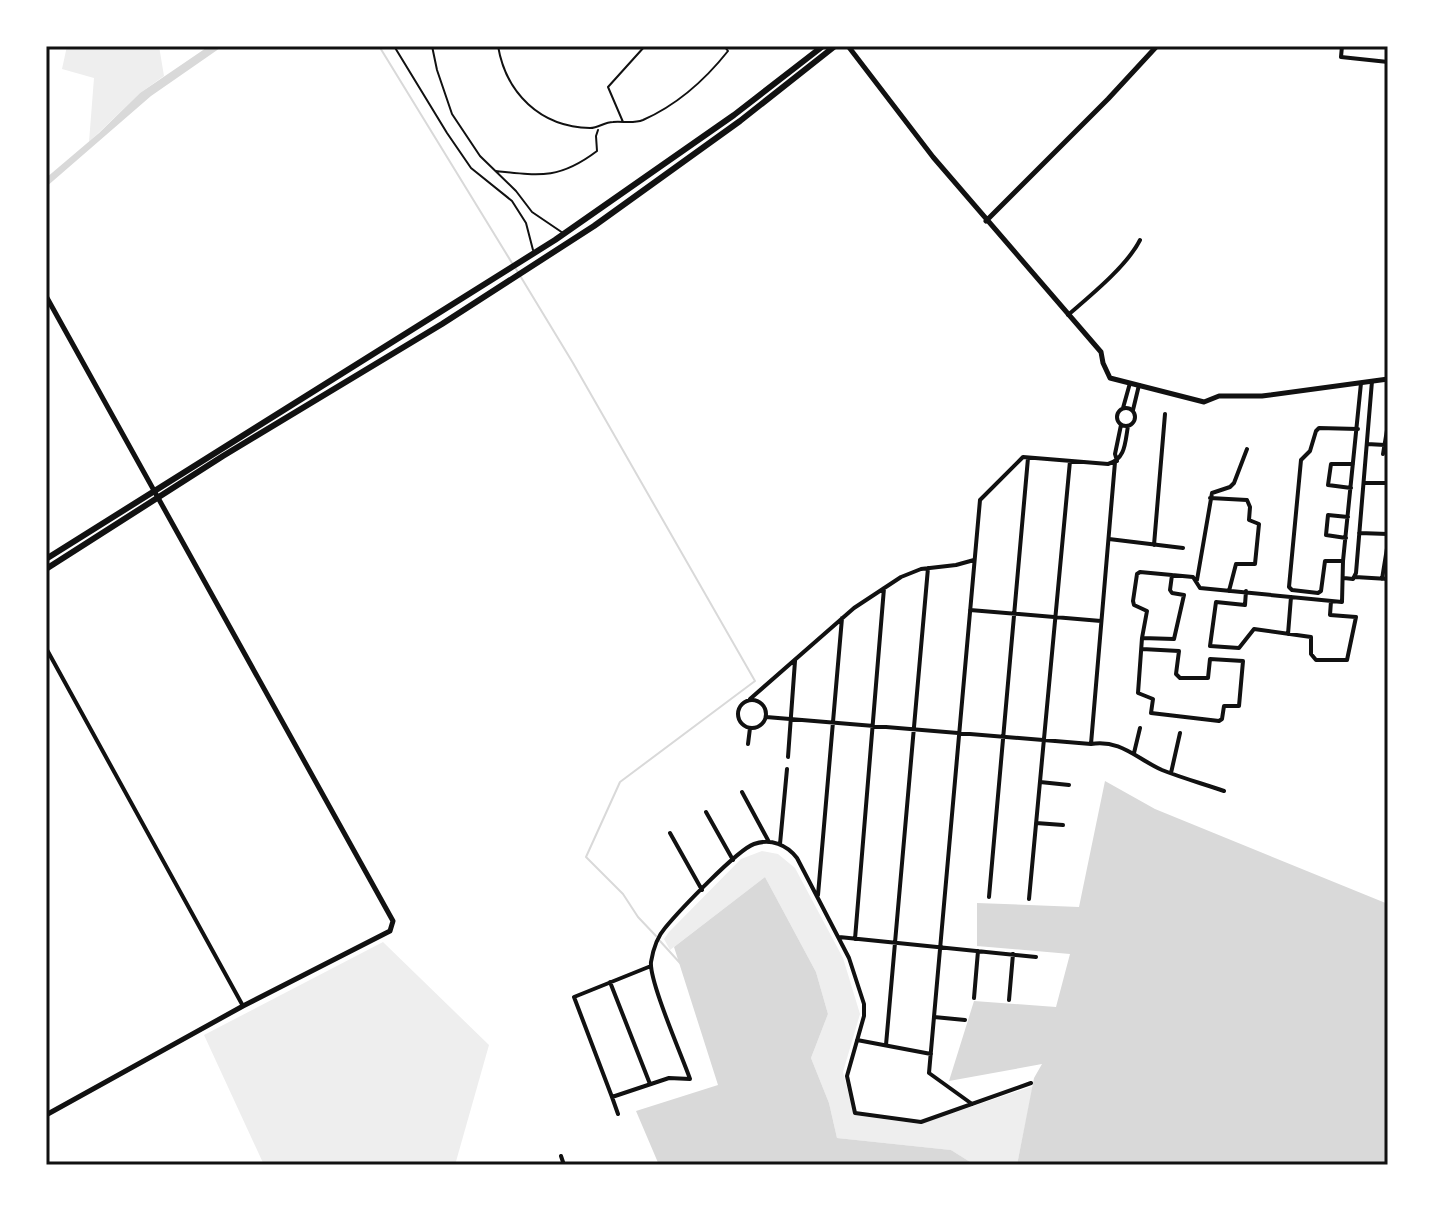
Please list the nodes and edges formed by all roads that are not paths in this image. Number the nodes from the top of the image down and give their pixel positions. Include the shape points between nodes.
1 (394, 46) edge
2 (432, 46) edge
3 (498, 46) edge
4 (645, 46) edge
5 (724, 46) edge
6 (823, 46) edge
7 (835, 46) edge
8 (848, 46) edge
9 (1157, 46) edge
10 (1342, 46) edge
11 (1388, 62) edge
12 (624, 123) junction
13 (599, 127) junction
14 (495, 170) junction
15 (986, 221) junction
16 (564, 234) junction
17 (1140, 240) dead end
18 (534, 253) junction
19 (46, 296) edge
20 (1068, 315) junction
21 (1388, 379) edge
22 (1372, 381) junction
23 (1130, 383) junction
24 (1361, 383) junction
25 (1139, 385) junction
26 (1123, 408) junction
27 (1132, 411) junction
28 (1165, 414) dead end
29 (1369, 424) junction
30 (1388, 424) edge
31 (1121, 425) junction
32 (1128, 426) junction
33 (1358, 427) junction
34 (1367, 444) junction
35 (1385, 445) junction
36 (1247, 449) dead end
37 (1383, 454) dead end
38 (1028, 458) junction
39 (1070, 461) junction
40 (1116, 462) junction
41 (1353, 464) junction
42 (1364, 483) junction
43 (1388, 483) edge
44 (1351, 488) junction
45 (153, 491) junction
46 (1210, 498) junction
47 (1350, 498) junction
48 (1362, 498) junction
49 (157, 499) junction
50 (1348, 517) junction
51 (1359, 533) junction
52 (1388, 534) edge
53 (1346, 538) junction
54 (1109, 539) junction
55 (1388, 542) edge
56 (1154, 545) junction
57 (1183, 548) dead end
58 (46, 559) edge
59 (975, 559) junction
60 (1343, 561) junction
61 (928, 568) junction
62 (46, 569) edge
63 (1172, 575) junction
64 (1355, 577) junction
65 (1344, 578) junction
66 (1385, 579) edge
67 (1196, 583) junction
68 (884, 588) junction
69 (1229, 591) junction
70 (1246, 591) junction
71 (1291, 597) junction
72 (1331, 601) junction
73 (970, 610) junction
74 (1014, 614) junction
75 (1055, 617) junction
76 (842, 618) junction
77 (1101, 621) junction
78 (1288, 634) junction
79 (1142, 638) junction
80 (1210, 646) junction
81 (46, 648) edge
82 (1142, 649) junction
83 (795, 659) junction
84 (1210, 659) junction
85 (750, 699) junction
86 (766, 717) junction
87 (790, 719) junction
88 (833, 723) junction
89 (873, 726) junction
90 (750, 728) junction
91 (1140, 728) dead end
92 (959, 733) junction
93 (1180, 733) dead end
94 (1003, 736) junction
95 (1044, 740) junction
96 (748, 744) dead end
97 (1091, 744) junction
98 (1134, 754) junction
99 (788, 757) dead end
100 (787, 769) dead end
101 (1171, 773) junction
102 (1040, 782) junction
103 (1069, 785) dead end
104 (1224, 791) dead end
105 (742, 792) dead end
106 (706, 812) dead end
107 (1036, 823) junction
108 (1063, 825) dead end
109 (670, 833) dead end
110 (769, 842) junction
111 (780, 844) junction
112 (733, 860) junction
113 (702, 890) junction
114 (989, 897) dead end
115 (818, 898) junction
116 (1029, 899) dead end
117 (838, 937) junction
118 (855, 939) junction
119 (896, 943) junction
120 (940, 947) junction
121 (978, 951) junction
122 (1013, 954) junction
123 (1036, 957) dead end
124 (651, 966) junction
125 (610, 982) junction
126 (974, 998) dead end
127 (1009, 1000) dead end
128 (243, 1006) junction
129 (934, 1017) junction
130 (965, 1020) dead end
131 (857, 1040) junction
132 (886, 1045) junction
133 (931, 1054) junction
134 (1031, 1083) dead end
135 (650, 1084) junction
136 (612, 1097) junction
137 (972, 1104) dead end
138 (618, 1114) dead end
139 (46, 1115) edge
140 (561, 1156) dead end
141 (564, 1165) edge

1 - 18 lane via 471,168 512,201 526,223
2 - 14 lane via 452,114
3 - 13 lane via 510,83 525,104 566,125
4 - 12 lane via 608,87
5 - 12 lane via 728,51 714,69 681,99 641,121
6 - 16 main road
7 - 49 main road via 594,226
8 - 15 street
9 - 15 street
10 - 11 street via 1341,57
12 - 13 lane
13 - 14 lane via 597,151 576,166 533,175
14 - 16 lane via 532,212
15 - 20 street
16 - 18 main road
17 - 20 street
18 - 45 main road
19 - 45 street
20 - 23 street via 1101,352 1110,378
21 - 22 street
22 - 24 street
22 - 29 street
23 - 25 street
23 - 26 street
24 - 25 street via 1219,396 1204,402
24 - 33 street
25 - 27 street
26 - 27 street
26 - 31 street via 1116,416
27 - 32 street via 1135,420
28 - 56 street
29 - 33 street
29 - 34 street
30 - 35 street
31 - 32 street
31 - 40 street
32 - 40 street via 1123,455
33 - 41 street
33 - 60 street via 1319,428 1301,460 1287,583 1292,590 1318,593 1325,561
34 - 35 street
34 - 42 street
35 - 37 street
36 - 46 street via 1234,483
38 - 39 street
38 - 59 street via 1023,457 980,500
38 - 74 street
39 - 40 street
39 - 75 street
40 - 54 street
41 - 44 street
41 - 44 street via 1331,464 1328,485
42 - 43 street
42 - 48 street
44 - 47 street
45 - 49 street
45 - 58 main road
46 - 67 street
46 - 69 street via 1249,502 1247,517 1259,524 1255,564 1236,564
47 - 48 street
47 - 50 street
48 - 51 street
49 - 62 main road
49 - 128 street via 393,921 390,931
50 - 53 street
50 - 53 street via 1328,515 1326,535
51 - 52 street
51 - 64 street
53 - 60 street
54 - 56 street
54 - 77 street
55 - 66 street
56 - 57 street
59 - 61 street
59 - 73 street
60 - 65 street
61 - 68 street
61 - 119 street
63 - 67 street via 1193,577
63 - 79 street via 1170,590 1184,595 1174,639
63 - 79 street via 1137,574 1134,605 1148,616
64 - 65 street
64 - 66 street
65 - 72 street via 1342,602
67 - 69 street
68 - 76 street
68 - 89 street
69 - 70 street
70 - 71 street
70 - 80 street via 1245,605 1216,602
71 - 72 street
71 - 78 street
72 - 78 street via 1330,615 1356,617 1347,660 1316,660 1311,654 1313,638
73 - 74 street
73 - 92 street
74 - 75 street
74 - 94 street
75 - 77 street
75 - 95 street
76 - 83 street
76 - 88 street
77 - 97 street
78 - 80 street via 1254,629 1239,648
79 - 82 street
80 - 84 street
81 - 128 street
82 - 84 street via 1179,651 1180,678 1208,678
82 - 84 street via 1138,693 1153,699 1151,713 1219,721 1224,706 1239,706 1243,661
83 - 85 street
83 - 87 street
85 - 86 street via 764,704
85 - 90 street via 741,704 738,715
86 - 87 street
86 - 90 street
87 - 88 street
87 - 99 street
88 - 89 street
88 - 115 street
89 - 92 street
89 - 118 street
90 - 96 street
91 - 98 street
92 - 94 street
92 - 120 street
93 - 101 street
94 - 95 street
94 - 114 street
95 - 97 street
95 - 102 street
97 - 98 street via 1113,744
98 - 101 street
100 - 111 street
101 - 104 street
102 - 103 street
102 - 107 street
105 - 110 street
106 - 112 street
107 - 108 street
107 - 116 street
109 - 113 street
110 - 111 street
110 - 112 street via 751,845
111 - 115 street via 797,858
112 - 113 street
113 - 124 street via 664,929
115 - 117 street
117 - 118 street
117 - 131 street via 864,1004
118 - 119 street
119 - 120 street
119 - 132 street
120 - 121 street
120 - 129 street
121 - 122 street
121 - 126 street
122 - 123 street
122 - 127 street
124 - 125 street
124 - 135 street via 690,1079
125 - 135 street
125 - 136 street via 574,997
128 - 139 street
129 - 130 street
129 - 133 street
131 - 132 street
131 - 134 street via 847,1076 855,1113 921,1122
132 - 133 street
133 - 137 street via 929,1073
135 - 136 street
136 - 138 street
140 - 141 street

